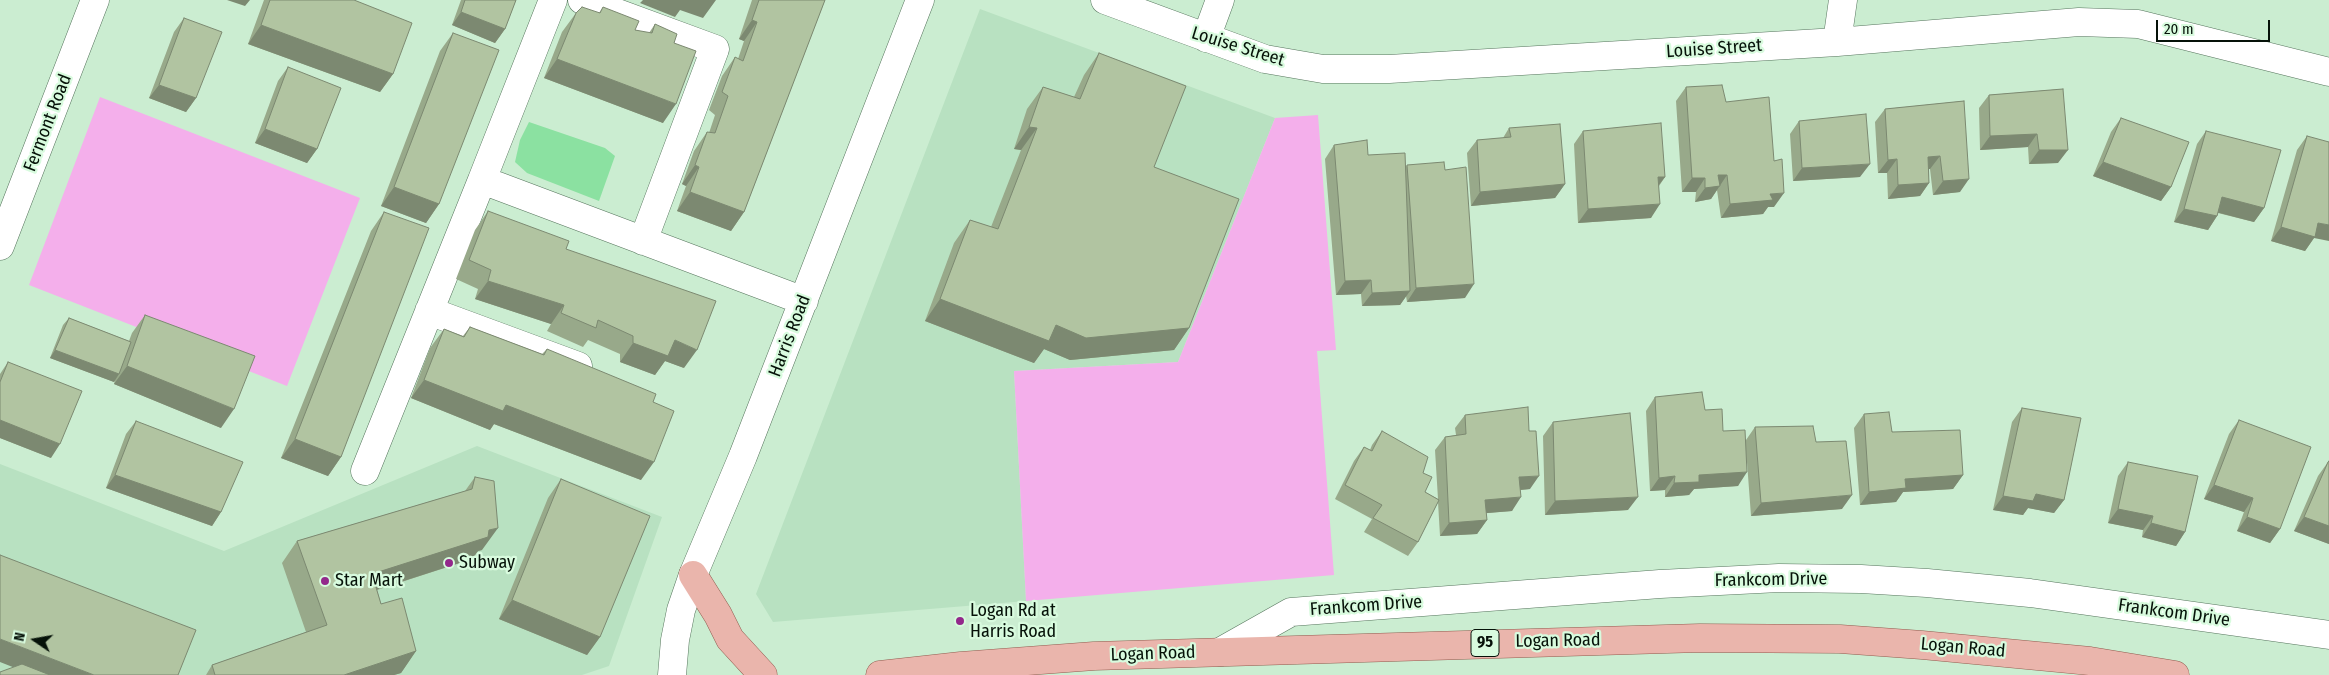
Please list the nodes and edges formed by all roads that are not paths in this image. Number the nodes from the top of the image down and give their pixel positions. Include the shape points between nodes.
1 (95, 0) edge
2 (553, 0) edge
3 (582, 0) edge
4 (920, 0) edge
5 (1105, 0) edge
6 (1220, 0) edge
7 (1843, 0) edge
8 (1206, 38) junction
9 (1837, 42) junction
10 (2329, 72) edge
11 (482, 180) junction
12 (643, 241) junction
13 (0, 246) edge
14 (804, 301) junction
15 (429, 311) junction
16 (602, 374) edge
17 (365, 471) dead end
18 (693, 575) junction
19 (2329, 635) edge
20 (1220, 652) junction
21 (672, 675) edge
22 (763, 675) edge
23 (880, 675) edge
24 (2175, 675) edge

1 - 13 street, Fermont Road
2 - 11 street
3 - 12 street via 714,49
4 - 14 street, Harris Road
5 - 8 street, Louise Street
6 - 8 street
7 - 9 street
8 - 9 street, Louise Street via 1265,59 1323,69 1389,69
9 - 10 street, Louise Street via 2079,22 2138,24
11 - 12 street
11 - 15 street
12 - 14 street
14 - 18 street, Harris Road
15 - 16 street
15 - 17 street
18 - 21 street, Harris Road via 678,625
18 - 22 main road via 730,639
19 - 20 street, Frankcom Drive via 2030,593 1861,579 1779,578 1291,612
20 - 23 main road, Logan Road / 95 via 1094,656
20 - 24 main road, Logan Road / 95 via 1700,638 1840,639 2042,656

